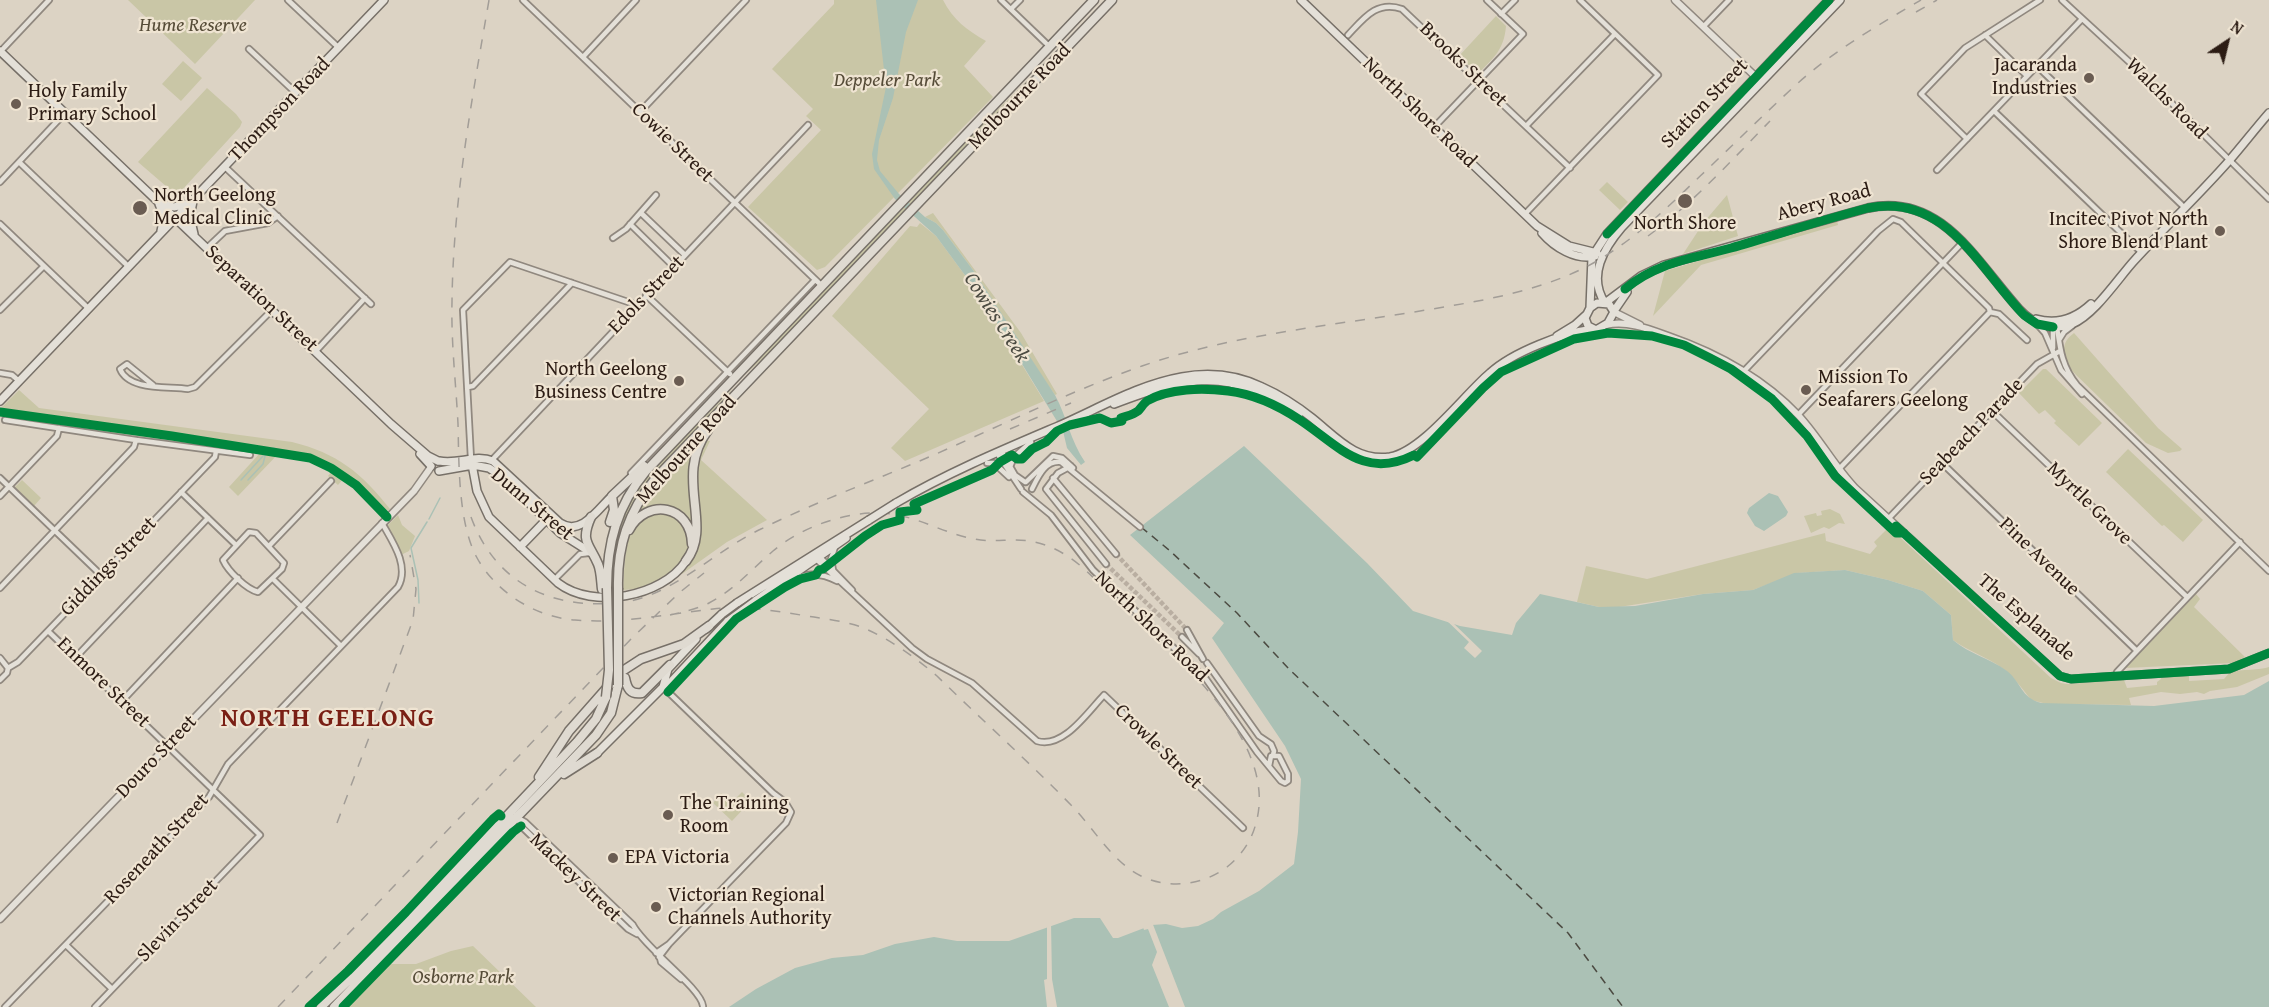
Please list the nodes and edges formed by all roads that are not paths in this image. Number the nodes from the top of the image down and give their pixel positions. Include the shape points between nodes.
1 (288, 0) edge
2 (384, 0) edge
3 (523, 0) edge
4 (636, 0) edge
5 (746, 0) edge
6 (1001, 0) edge
7 (1020, 0) edge
8 (1094, 0) edge
9 (1112, 0) edge
10 (1301, 0) edge
11 (1487, 0) edge
12 (1515, 0) edge
13 (1580, 0) edge
14 (1675, 0) edge
15 (1729, 0) edge
16 (1830, 0) edge
17 (1840, 0) edge
18 (2040, 0) edge
19 (2062, 0) edge
20 (45, 1) edge
21 (1011, 9) junction
22 (1501, 14) junction
23 (2082, 18) junction
24 (1704, 26) junction
25 (1615, 34) junction
26 (1348, 35) dead end
27 (1985, 35) junction
28 (1050, 47) junction
29 (339, 48) junction
30 (249, 49) dead end
31 (0, 51) edge
32 (583, 57) junction
33 (2037, 66) junction
34 (1041, 75) junction
35 (2027, 76) junction
36 (1479, 80) junction
37 (1758, 80) junction
38 (296, 93) junction
39 (1000, 100) junction
40 (1994, 111) junction
41 (640, 112) junction
42 (65, 113) junction
43 (2269, 113) edge
44 (1439, 122) dead end
45 (808, 125) dead end
46 (1526, 126) junction
47 (1967, 139) junction
48 (2229, 161) junction
49 (19, 162) junction
50 (225, 167) junction
51 (1570, 168) junction
52 (1937, 170) dead end
53 (0, 182) edge
54 (656, 195) dead end
55 (2269, 199) edge
56 (158, 201) junction
57 (193, 201) junction
58 (734, 203) junction
59 (2185, 208) junction
60 (641, 213) junction
61 (1525, 214) junction
62 (278, 216) junction
63 (176, 218) junction
64 (0, 224) edge
65 (630, 225) junction
66 (161, 233) junction
67 (195, 237) junction
68 (613, 238) dead end
69 (1962, 243) junction
70 (207, 248) junction
71 (2142, 253) junction
72 (1602, 254) junction
73 (685, 255) junction
74 (1593, 255) junction
75 (1702, 256) junction
76 (1943, 263) junction
77 (44, 266) junction
78 (129, 267) junction
79 (674, 267) junction
80 (572, 283) junction
81 (819, 283) junction
82 (2113, 284) junction
83 (646, 296) junction
84 (365, 298) junction
85 (1605, 303) junction
86 (371, 304) dead end
87 (637, 305) junction
88 (88, 309) junction
89 (2019, 309) junction
90 (0, 310) edge
91 (272, 310) junction
92 (1588, 311) junction
93 (1614, 311) junction
94 (1990, 312) junction
95 (2081, 319) junction
96 (2037, 324) junction
97 (1606, 325) junction
98 (2055, 325) junction
99 (1646, 328) junction
100 (1593, 329) junction
101 (2027, 340) dead end
102 (1545, 343) junction
103 (2059, 343) junction
104 (316, 351) junction
105 (2060, 351) junction
106 (2053, 354) junction
107 (1744, 371) junction
108 (0, 373) edge
109 (731, 375) junction
110 (20, 381) junction
111 (153, 385) junction
112 (743, 386) junction
113 (468, 387) junction
114 (0, 401) edge
115 (727, 403) junction
116 (2100, 409) junction
117 (1992, 411) junction
118 (1798, 415) junction
119 (4, 420) dead end
120 (391, 424) junction
121 (59, 428) junction
122 (1054, 428) junction
123 (136, 440) junction
124 (1031, 442) junction
125 (666, 449) junction
126 (216, 451) junction
127 (1000, 454) junction
128 (250, 455) dead end
129 (439, 461) junction
130 (471, 462) junction
131 (987, 463) junction
132 (1942, 463) junction
133 (490, 464) junction
134 (1010, 467) junction
135 (1070, 467) junction
136 (435, 469) junction
137 (1839, 469) junction
138 (0, 478) edge
139 (1053, 478) junction
140 (331, 482) dead end
141 (1026, 482) junction
142 (1015, 483) junction
143 (9, 486) junction
144 (1032, 489) junction
145 (1022, 490) junction
146 (182, 492) junction
147 (612, 495) junction
148 (0, 496) edge
149 (906, 497) junction
150 (1044, 507) junction
151 (549, 517) junction
152 (591, 517) junction
153 (208, 518) junction
154 (1888, 519) junction
155 (869, 520) junction
156 (382, 523) junction
157 (1140, 527) dead end
158 (55, 530) junction
159 (2240, 542) junction
160 (236, 544) junction
161 (269, 546) junction
162 (520, 547) junction
163 (835, 547) junction
164 (620, 551) junction
165 (590, 552) junction
166 (1116, 554) tunnel mouth
167 (816, 556) junction
168 (686, 561) junction
169 (1106, 564) tunnel mouth
170 (2269, 570) edge
171 (833, 571) junction
172 (101, 575) junction
173 (238, 578) junction
174 (608, 578) junction
175 (273, 579) junction
176 (555, 579) junction
177 (845, 585) junction
178 (0, 588) edge
179 (605, 588) junction
180 (769, 591) junction
181 (2187, 597) junction
182 (301, 606) junction
183 (709, 626) junction
184 (1187, 630) tunnel mouth
185 (48, 631) junction
186 (1182, 637) tunnel mouth
187 (341, 646) junction
188 (2136, 650) junction
189 (662, 653) junction
190 (2269, 653) edge
191 (76, 657) junction
192 (678, 657) junction
193 (0, 658) edge
194 (1207, 663) dead end
195 (687, 664) junction
196 (670, 665) junction
197 (8, 668) junction
198 (2116, 675) junction
199 (0, 680) edge
200 (621, 682) junction
201 (663, 687) junction
202 (123, 701) junction
203 (168, 745) junction
204 (1255, 750) junction
205 (597, 753) joint
206 (1273, 755) junction
207 (1269, 766) junction
208 (550, 784) junction
209 (213, 790) junction
210 (522, 799) junction
211 (514, 814) junction
212 (1243, 828) dead end
213 (260, 835) joint
214 (0, 919) edge
215 (66, 945) junction
216 (658, 955) junction
217 (112, 989) junction
218 (703, 1006) edge
219 (5, 1007) edge
220 (95, 1007) edge
221 (321, 1007) edge
222 (334, 1007) edge

1 - 29 street
2 - 29 main road, Thompson Road
3 - 32 street, Cowie Street
4 - 32 street
5 - 41 street
6 - 21 street
7 - 21 street
8 - 28 highway, Melbourne Road
9 - 34 highway, Melbourne Road
10 - 61 main road, North Shore Road
11 - 22 street
12 - 22 street
13 - 25 street
14 - 24 street
15 - 24 street
16 - 37 main road, Station Street
17 - 37 main road, Station Street
18 - 27 street
19 - 23 street, Walchs Road
20 - 31 street
21 - 28 street
22 - 36 street via 1523,34
23 - 33 street
23 - 48 street, Walchs Road
24 - 37 street
25 - 46 street
25 - 51 street via 1658,75
26 - 36 street, Brooks Street via 1372,10 1394,6 1408,13
27 - 35 street
27 - 47 street via 1965,48 1921,94
28 - 39 highway, Melbourne Road
29 - 38 main road, Thompson Road
30 - 38 street
31 - 42 main road, Separation Street
32 - 41 street, Cowie Street
33 - 35 street
33 - 59 street
34 - 39 highway via 1031,75
34 - 112 highway, Melbourne Road
35 - 40 street
36 - 44 street
36 - 46 street, Brooks Street
37 - 72 main road, Station Street
37 - 74 main road, Station Street via 1617,222
38 - 50 main road, Thompson Road
39 - 81 highway, Melbourne Road
40 - 47 street
40 - 71 street
41 - 58 street, Cowie Street
42 - 49 street
42 - 56 main road, Separation Street
43 - 48 main road
45 - 58 street, Edols Street
46 - 51 street, Brooks Street
47 - 52 street
48 - 55 street, Walchs Road
48 - 59 main road
49 - 53 street
49 - 78 street
50 - 57 main road, Thompson Road
50 - 62 street
51 - 61 street
54 - 60 street
56 - 57 main road via 173,207
56 - 63 main road, Separation Street
56 - 66 main road via 164,218
57 - 63 main road, Thompson Road
57 - 67 main road via 190,217
58 - 73 street, Edols Street
58 - 81 street, Cowie Street
59 - 71 main road
60 - 65 street
60 - 73 street
61 - 74 main road, North Shore Road via 1563,249 1584,257
62 - 70 street via 268,223 225,231
62 - 84 street
63 - 66 main road, Thompson Road
63 - 67 main road, Separation Street
64 - 77 street
65 - 68 street
65 - 79 street
66 - 78 main road, Thompson Road
67 - 70 main road, Separation Street
69 - 75 main road, Abery Road via 1929,215 1883,206
69 - 76 street
69 - 89 main road, Abery Road
70 - 91 main road, Separation Street
71 - 82 main road
72 - 74 main road
72 - 85 main road via 1598,286
73 - 79 street, Edols Street
74 - 92 main road
75 - 85 main road, Abery Road via 1650,271
75 - 93 main road, Abery Road via 1641,280
76 - 94 street
76 - 107 street via 1901,222 1888,221
76 - 118 street
77 - 88 street
77 - 90 street
78 - 88 main road, Thompson Road
79 - 83 street, Edols Street
80 - 87 street
80 - 113 street
80 - 113 street via 510,262 463,310
81 - 109 highway, Melbourne Road
82 - 95 main road
82 - 98 main road via 2080,313
83 - 87 street, Edols Street
83 - 109 street
84 - 86 street
84 - 104 street
85 - 92 main road via 1594,304
85 - 93 main road
87 - 133 street, Edols Street
88 - 110 main road, Thompson Road
89 - 96 main road, Abery Road
89 - 98 main road
91 - 104 main road, Separation Street
91 - 111 street via 199,385 188,389
92 - 100 main road via 1587,324
92 - 102 main road via 1575,325
93 - 97 main road
93 - 99 street, The Esplanade
94 - 101 street via 1999,314
94 - 137 street
95 - 98 main road
95 - 103 street via 2064,332
96 - 98 main road, Abery Road
96 - 106 street
97 - 99 street, The Esplanade via 1621,323
97 - 100 main road
98 - 103 street
98 - 106 street
99 - 107 street, The Esplanade via 1708,351
100 - 102 main road
102 - 122 main road via 1492,370 1431,434 1410,452 1391,460 1369,460 1346,451 1310,421 1266,395 1228,379 1190,376 1159,382
103 - 105 street
104 - 120 main road, Separation Street
105 - 106 street, Seabeach Parade
105 - 116 street via 2070,377
106 - 116 street via 2067,379
106 - 117 street, Seabeach Parade via 2037,364
107 - 118 street, The Esplanade
108 - 110 street
109 - 112 highway
109 - 125 highway, Melbourne Road
109 - 147 street
110 - 114 main road, Thompson Road
111 - 111 street via 134,383 120,369 127,364
112 - 115 highway, Melbourne Road
113 - 130 street
115 - 164 highway, Melbourne Road via 641,497 628,522
115 - 168 highway via 703,436 695,456 692,474 697,535
116 - 159 street
117 - 132 street, Seabeach Parade
117 - 181 street, Myrtle Grove
118 - 137 street, The Esplanade
119 - 121 street
120 - 129 main road, Separation Street
120 - 136 main road, Separation Street
121 - 123 street
121 - 143 street via 57,436
122 - 124 main road
122 - 127 main road
123 - 126 street
123 - 158 street via 134,447
124 - 127 main road
124 - 134 street via 1014,457
125 - 147 highway
125 - 174 highway, Melbourne Road via 640,478 620,512 611,538
126 - 128 street
126 - 146 street, Giddings Street via 215,457
127 - 131 main road
127 - 134 street, North Shore Road
127 - 142 street, North Shore Road
127 - 149 main road
129 - 130 main road
129 - 136 main road via 433,462
130 - 133 main road, Dunn Street
130 - 136 main road
130 - 162 main road via 477,491 489,517
131 - 142 street, North Shore Road via 994,463
131 - 149 main road
132 - 154 street, Seabeach Parade
132 - 188 street, Pine Avenue
133 - 151 main road, Dunn Street via 504,469
134 - 141 street, North Shore Road
135 - 139 street
135 - 141 street via 1062,458 1051,456
135 - 144 street via 1051,463
135 - 157 street
136 - 156 street, Douro Street
137 - 154 street, The Esplanade
138 - 143 street
139 - 166 street
139 - 169 street via 1046,489
140 - 161 street
141 - 144 street, North Shore Road
141 - 145 street
142 - 145 street, North Shore Road
143 - 148 street
143 - 158 street
144 - 145 street via 1029,493
144 - 150 street, North Shore Road
145 - 150 street, North Shore Road
146 - 153 street
146 - 172 street, Giddings Street
147 - 152 main road
147 - 174 highway via 613,513 605,551
149 - 155 main road, bridge
150 - 204 street, North Shore Road via 1093,570 1206,679
151 - 152 main road, Dunn Street via 568,527 581,525
151 - 162 main road
151 - 165 main road, Dunn Street via 563,535
152 - 165 highway via 586,536
153 - 160 street
153 - 191 street
154 - 198 street, The Esplanade via 2061,676 2071,679
155 - 163 main road
155 - 167 main road
156 - 182 street, Douro Street
156 - 187 street, Roseneath Street via 398,552 401,582
158 - 172 street
158 - 178 street
159 - 170 street
159 - 181 street
160 - 161 street via 252,532
160 - 173 street via 223,560
161 - 175 street via 284,563
162 - 176 main road
163 - 167 main road
163 - 171 street
164 - 168 highway via 637,517 663,509 680,517 689,529 692,545
164 - 200 highway, Melbourne Road, bridge
165 - 176 street via 578,556
165 - 179 highway
167 - 171 street
167 - 177 street
167 - 180 main road
167 - 183 main road, bridge via 736,603
168 - 176 main road via 663,583 627,596 578,594
171 - 177 street
172 - 185 street, Giddings Street
173 - 175 street via 258,592
173 - 202 street
174 - 179 highway, Melbourne Road
175 - 182 street
177 - 180 street via 824,575 810,574
177 - 212 street, Crowle Street via 912,648 972,683 1030,737 1044,743 1062,739 1104,695
179 - 210 highway, bridge via 609,679 606,697 591,726
180 - 195 main road, bridge via 728,621
181 - 188 street
182 - 187 street
182 - 203 street, Douro Street
183 - 189 highway via 684,644
183 - 192 main road
184 - 186 street via 1203,658
185 - 191 street, Enmore Street
185 - 197 street, Giddings Street
187 - 209 street, Roseneath Street via 228,764
188 - 198 street
189 - 192 highway
189 - 210 highway via 635,662 613,680 569,731
190 - 198 street, The Esplanade via 2229,669
191 - 202 street, Enmore Street
192 - 195 main road
192 - 196 main road
193 - 197 street
194 - 206 street via 1259,736 1272,745
195 - 201 main road
196 - 200 highway via 642,693 635,694
196 - 201 main road
197 - 199 street, Giddings Street
200 - 208 highway via 602,728
201 - 205 main road
201 - 216 street via 786,802 791,812 786,823
202 - 203 street, Enmore Street
203 - 209 street, Enmore Street
203 - 214 street, Douro Street
204 - 206 street via 1265,756
204 - 207 street, North Shore Road
205 - 208 highway
206 - 207 street
206 - 207 street, North Shore Road via 1280,757 1288,781 1281,781
208 - 211 highway
209 - 213 street, Enmore Street
209 - 215 street, Roseneath Street
210 - 211 highway
211 - 216 street, Mackey Street via 521,826
211 - 221 highway
211 - 222 highway
213 - 217 street, Slevin Street
215 - 217 street
215 - 219 street, Roseneath Street
216 - 218 street, Mackey Street via 701,998
217 - 220 street, Slevin Street

